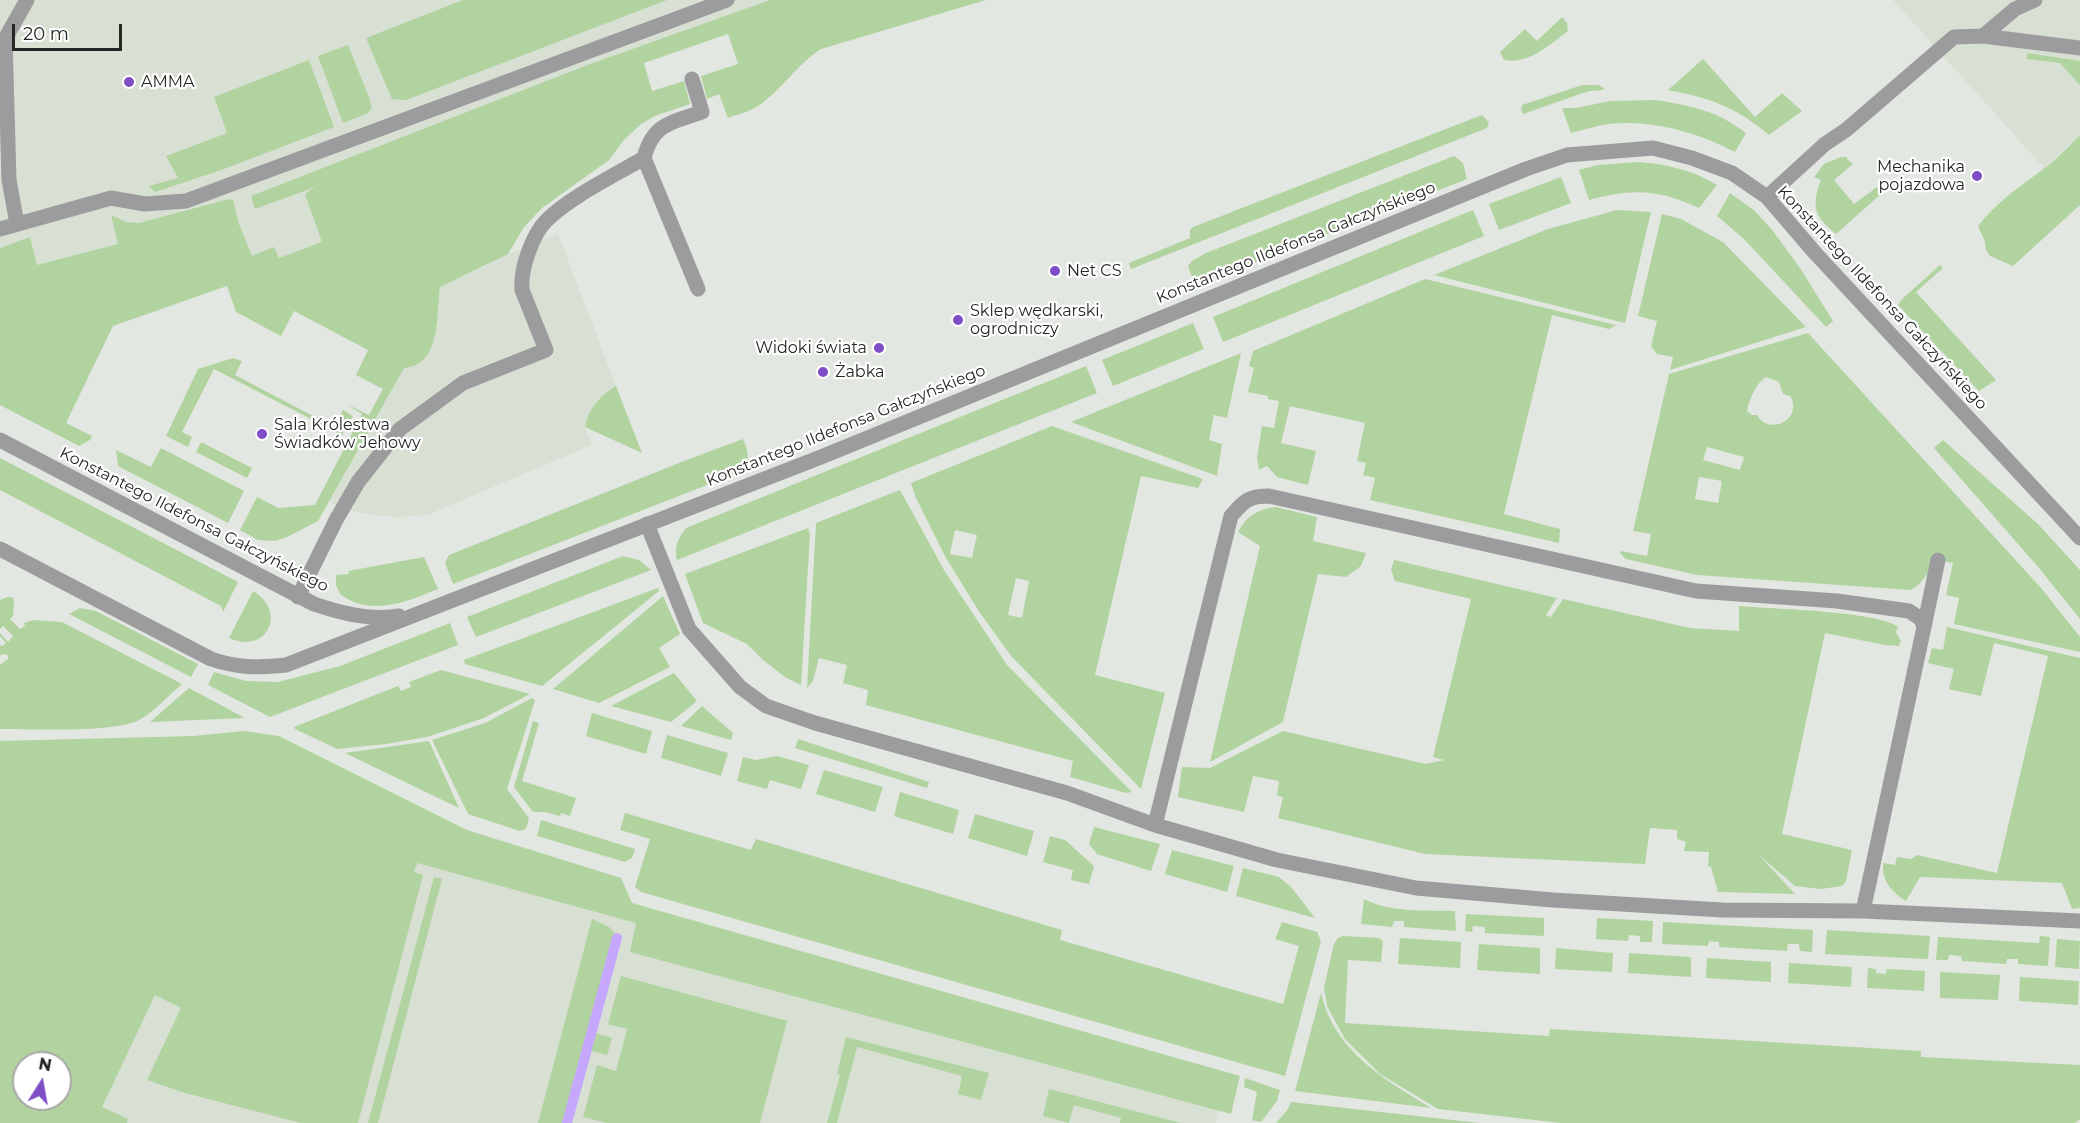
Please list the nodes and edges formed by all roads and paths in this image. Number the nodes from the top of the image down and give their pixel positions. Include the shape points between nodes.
1 (27, 0) edge
2 (727, 0) edge
3 (2035, 0) edge
4 (1983, 36) junction
5 (2080, 48) edge
6 (693, 78) dead end
7 (644, 158) junction
8 (1767, 197) junction
9 (17, 224) junction
10 (0, 229) edge
11 (698, 289) dead end
12 (0, 440) edge
13 (647, 524) junction
14 (2080, 538) edge
15 (0, 549) edge
16 (1938, 560) dead end
17 (298, 597) junction
18 (413, 614) junction
19 (1924, 627) junction
20 (1155, 825) junction
21 (1863, 911) junction
22 (2080, 921) edge

1 - 9 street via 5,39 9,180
2 - 9 street via 186,201 145,204 111,198
3 - 4 street via 2015,9
4 - 5 street
4 - 8 street via 1954,37
6 - 7 street via 702,112 658,129
7 - 11 street
7 - 17 street via 568,204 545,222 536,236 524,265 522,284 546,350 463,382 400,429 358,482
8 - 13 street, Konstantego Ildefonsa Gałczyńskiego via 1732,173 1653,148 1567,155
8 - 14 street, Konstantego Ildefonsa Gałczyńskiego
9 - 10 street
12 - 17 street, Konstantego Ildefonsa Gałczyńskiego
13 - 18 street, Konstantego Ildefonsa Gałczyńskiego
13 - 20 street via 689,629 740,687 766,705 815,723 1066,793
15 - 18 street, Konstantego Ildefonsa Gałczyńskiego via 233,666 286,665
16 - 19 street
17 - 18 street, Konstantego Ildefonsa Gałczyńskiego via 331,610 370,617
19 - 20 street via 1921,619 1909,611 1837,601 1696,591 1256,496 1246,499 1231,516
19 - 21 street
20 - 21 street via 1277,860 1416,888 1722,910
21 - 22 street

